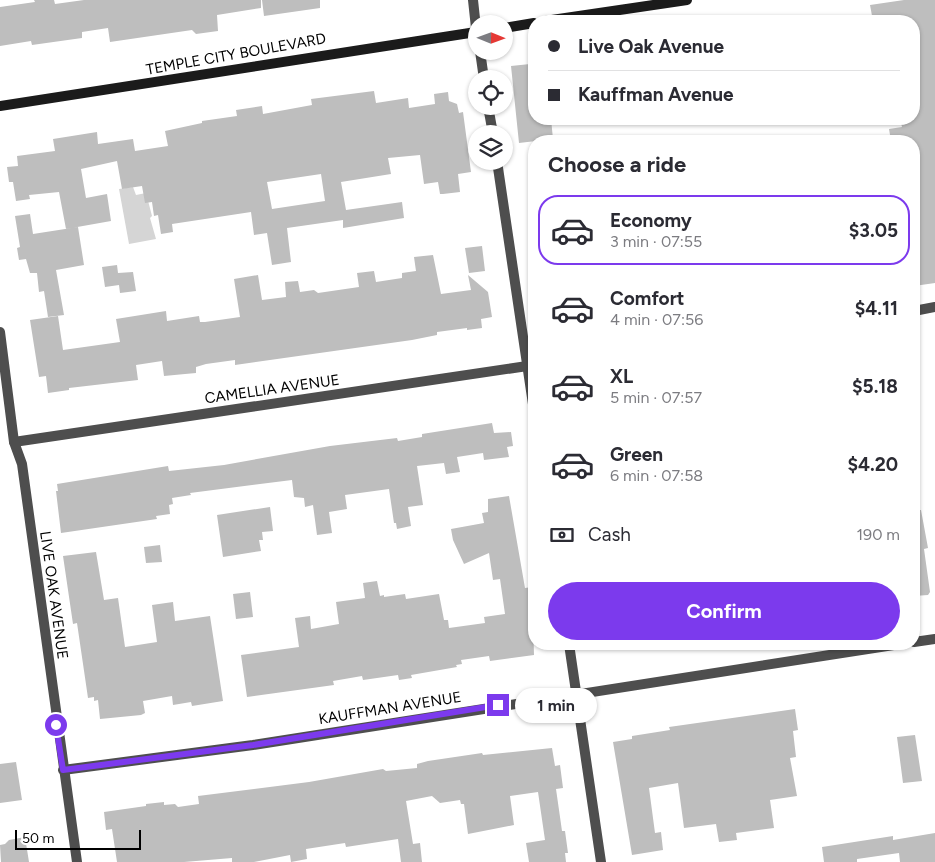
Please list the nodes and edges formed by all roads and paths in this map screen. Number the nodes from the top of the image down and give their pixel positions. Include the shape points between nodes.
1 (473, 0) edge
2 (687, 0) edge
3 (475, 15) edge
4 (586, 15) edge
5 (528, 24) edge
6 (513, 26) edge
7 (468, 33) edge
8 (0, 106) edge
9 (498, 170) edge
10 (935, 307) edge
11 (920, 310) edge
12 (0, 332) edge
13 (528, 353) edge
14 (528, 365) edge
15 (14, 442) junction
16 (935, 639) edge
17 (920, 641) edge
18 (570, 650) edge
19 (860, 650) edge
20 (576, 693) junction
21 (63, 770) junction
22 (77, 862) edge
23 (601, 862) edge

1 - 3 street
2 - 4 main road
5 - 6 main road
7 - 8 main road, TEMPLE CITY BOULEVARD
9 - 13 street
10 - 11 street
12 - 15 street, LIVE OAK AVENUE
14 - 15 street, CAMELLIA AVENUE
15 - 21 street, LIVE OAK AVENUE via 22,464
16 - 17 street
18 - 20 street
19 - 20 street, KAUFFMAN AVENUE
20 - 21 street, KAUFFMAN AVENUE via 253,745
20 - 23 street
21 - 22 street, LIVE OAK AVENUE

